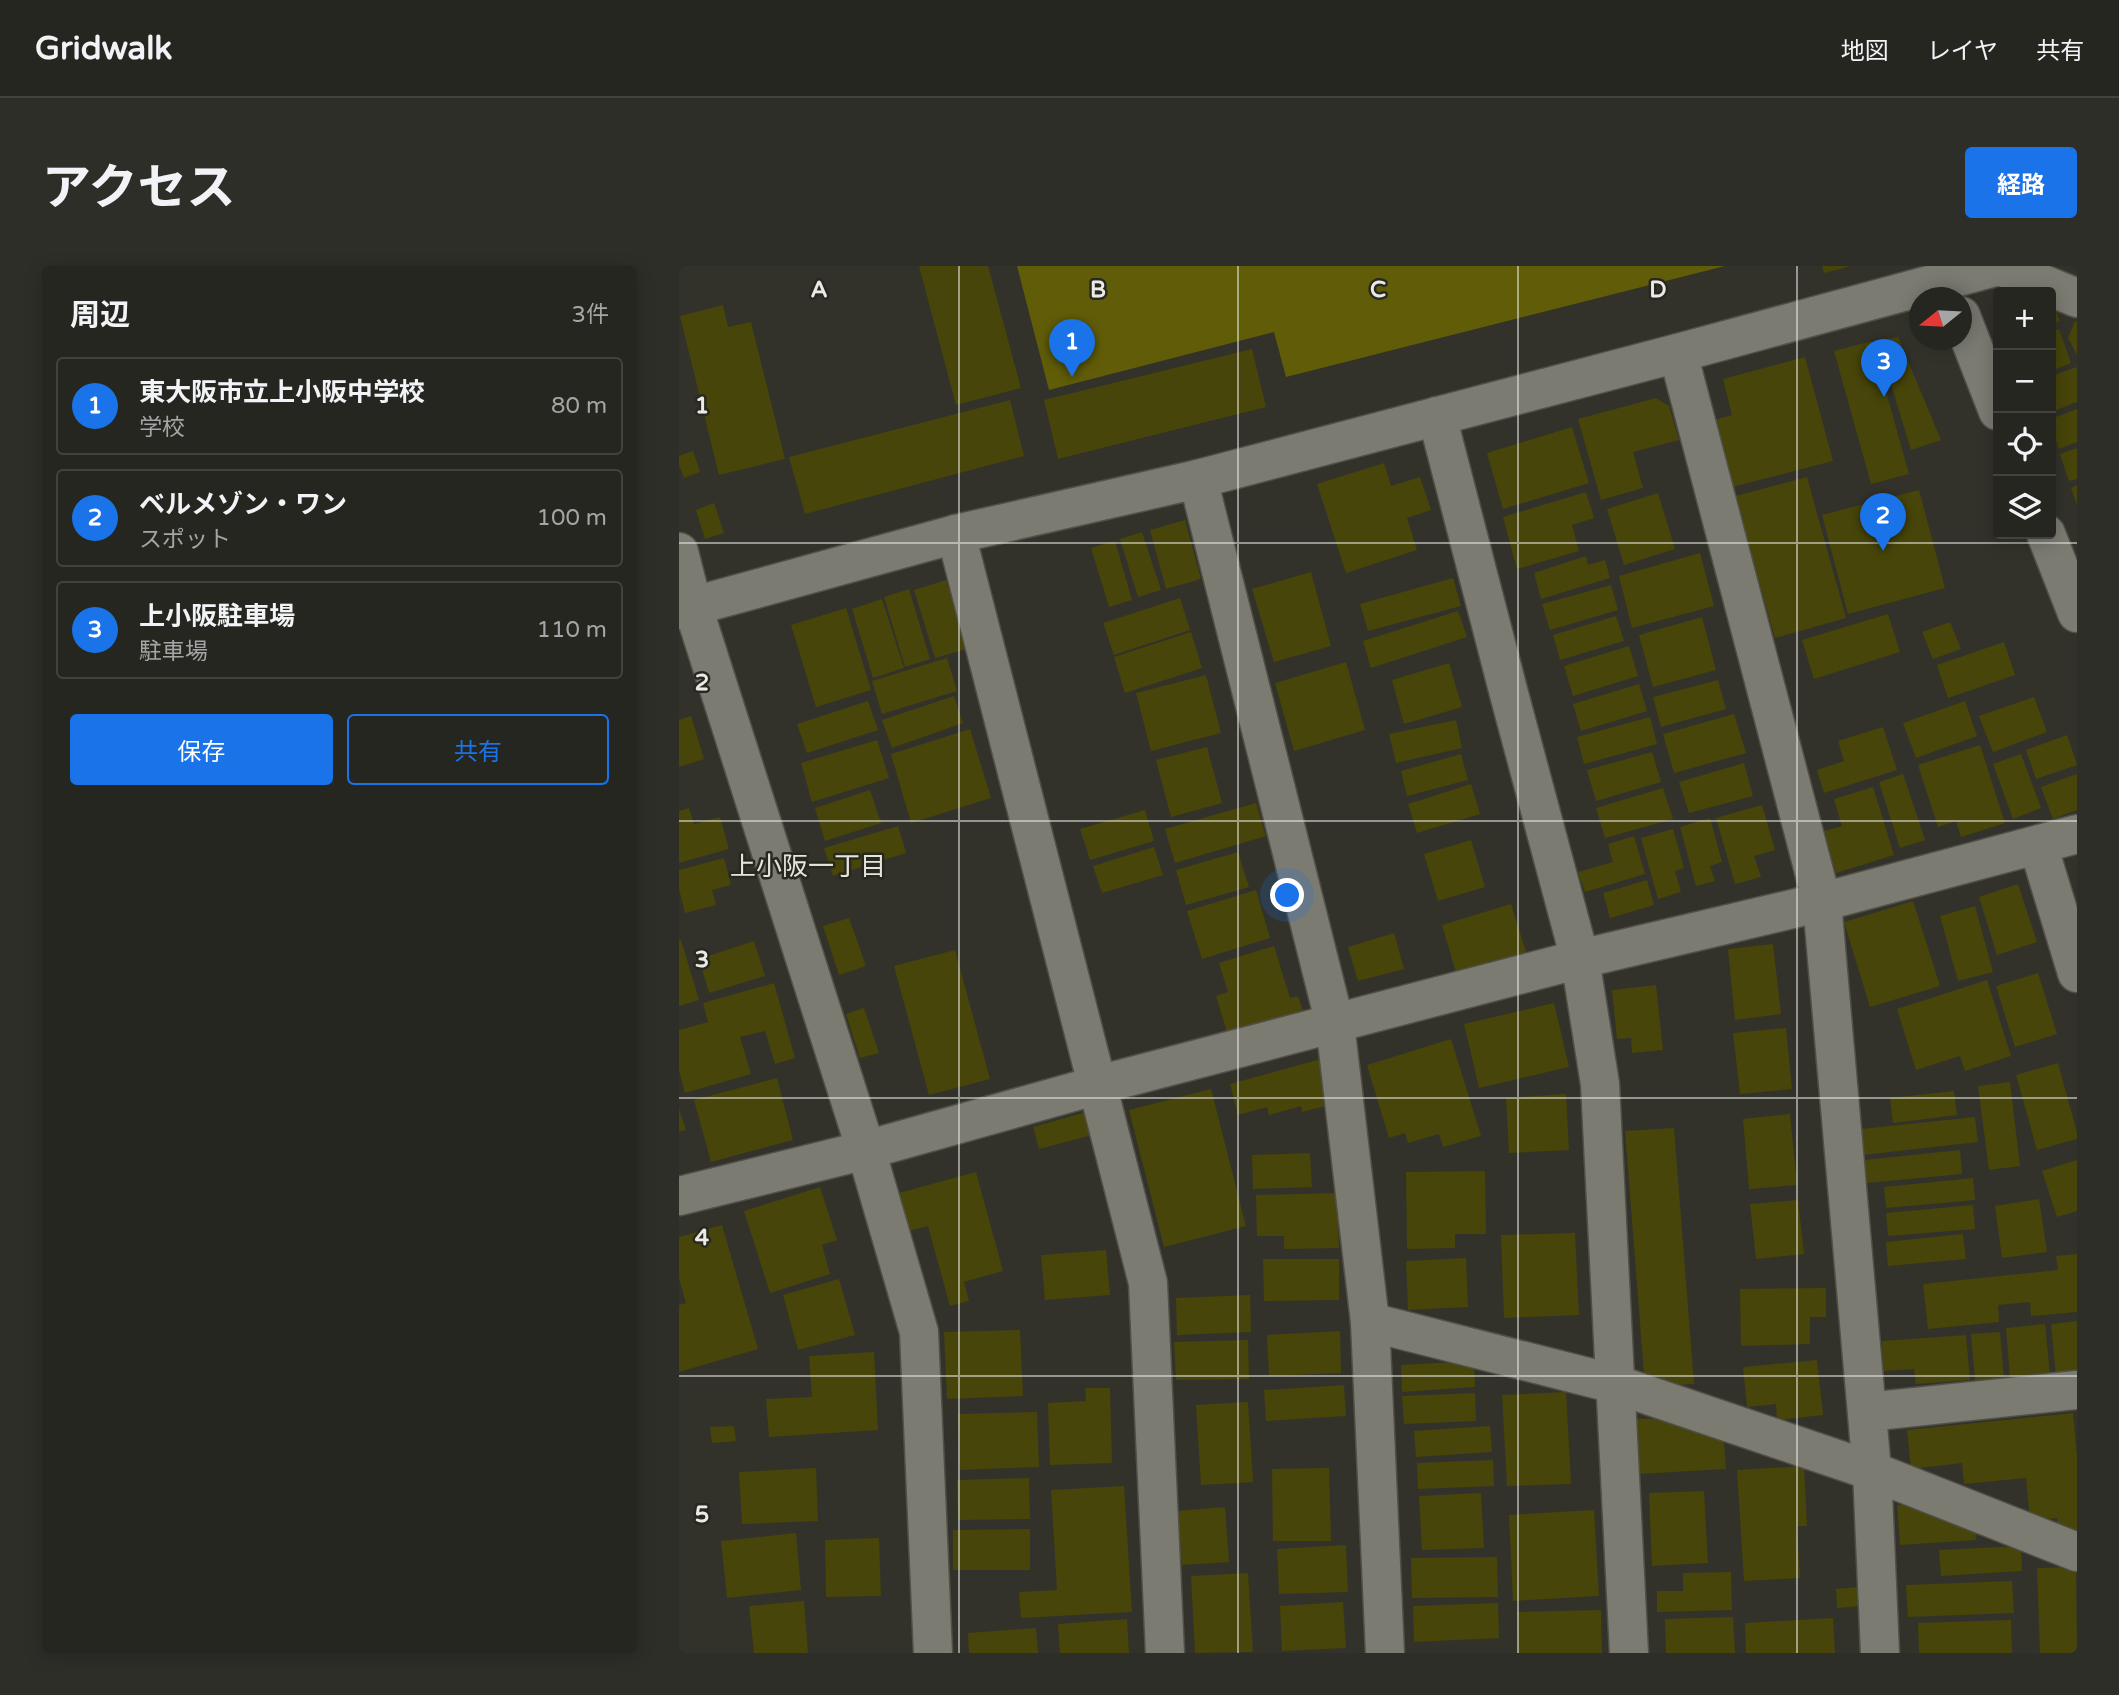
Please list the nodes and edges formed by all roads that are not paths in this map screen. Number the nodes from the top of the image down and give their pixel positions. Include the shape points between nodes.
1 (1949, 281) edge
2 (2077, 298) edge
3 (1972, 342) edge
4 (1678, 354) junction
5 (1993, 398) edge
6 (1437, 416) junction
7 (1198, 480) junction
8 (957, 534) junction
9 (2048, 539) edge
10 (679, 552) edge
11 (686, 609) edge
12 (2077, 614) edge
13 (2077, 834) edge
14 (2038, 845) junction
15 (1822, 902) junction
16 (1580, 959) junction
17 (2077, 973) edge
18 (1335, 1024) junction
19 (1098, 1085) junction
20 (866, 1150) junction
21 (679, 1196) edge
22 (1370, 1322) junction
23 (1615, 1384) junction
24 (2077, 1390) edge
25 (1867, 1412) junction
26 (1872, 1471) junction
27 (2077, 1552) edge
28 (933, 1653) edge
29 (1165, 1653) edge
30 (1385, 1653) edge
31 (1629, 1653) edge
32 (1880, 1653) edge

1 - 2 street via 1999,266
1 - 4 street
3 - 5 street
4 - 6 street
4 - 15 street
6 - 7 street
6 - 16 street
7 - 8 street
7 - 18 street
8 - 11 street
8 - 19 street
9 - 12 street
10 - 11 street
11 - 20 street
13 - 14 street
14 - 15 street
14 - 17 street
15 - 16 street
15 - 25 street
16 - 18 street
16 - 23 street via 1600,1084
18 - 19 street
18 - 22 street
19 - 20 street
19 - 29 street via 1148,1283
20 - 21 street
20 - 28 street via 919,1332
22 - 23 street
22 - 30 street
23 - 26 street
23 - 31 street
24 - 25 street
25 - 26 street
26 - 27 street
26 - 32 street

